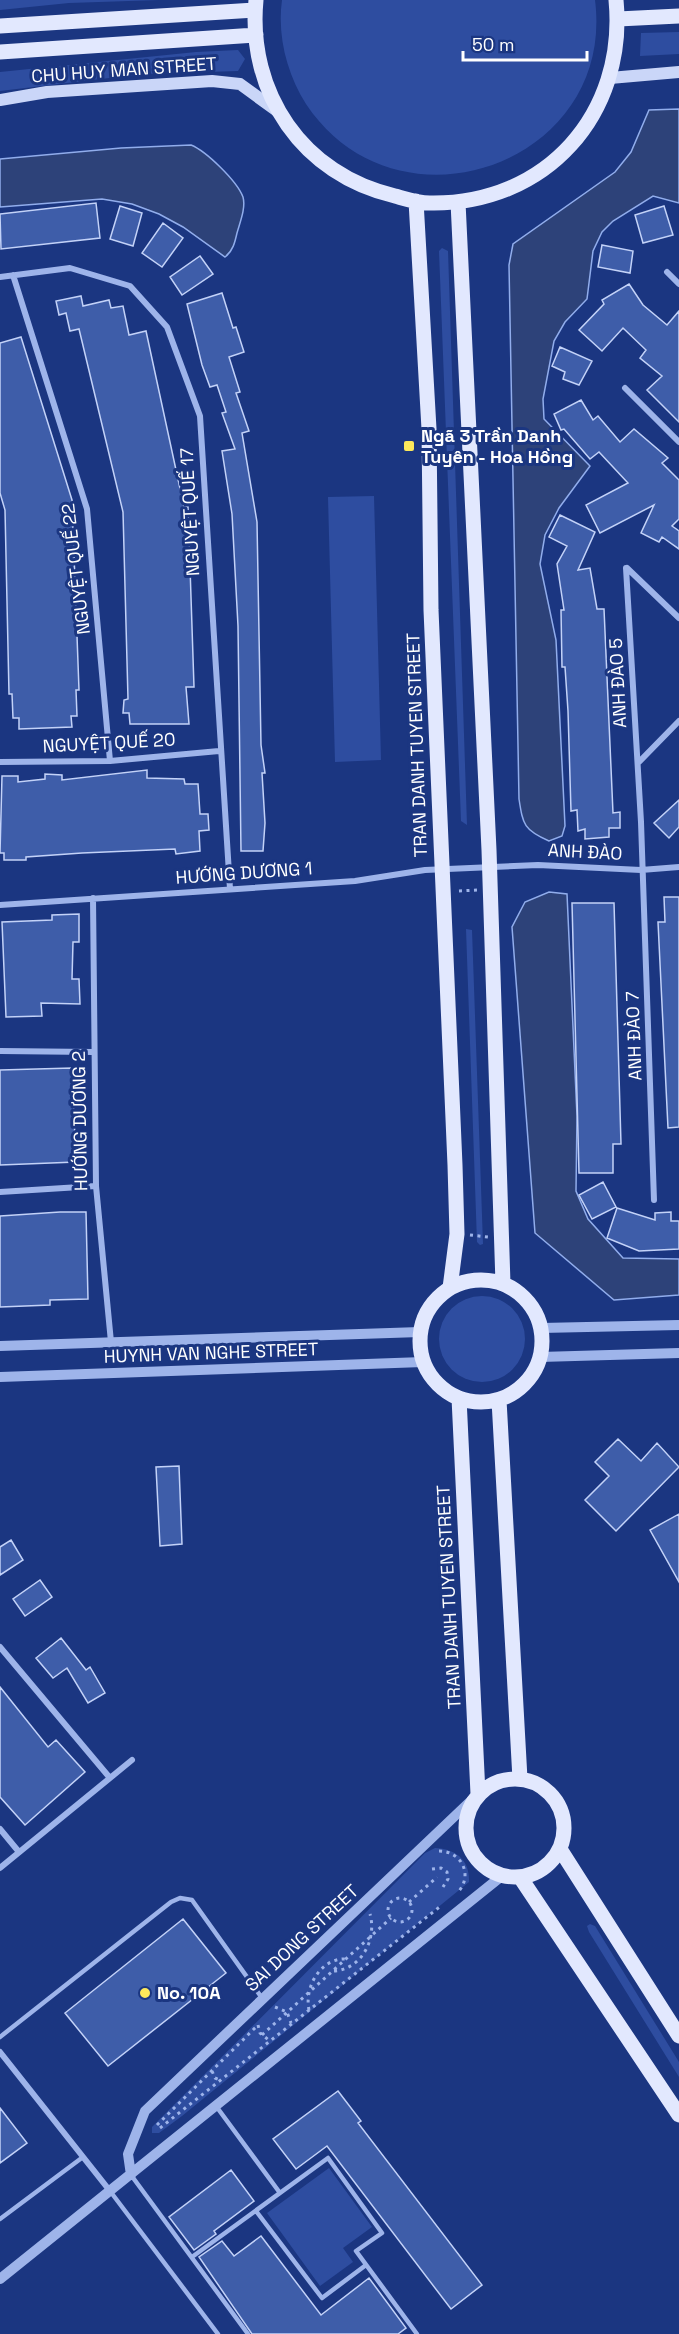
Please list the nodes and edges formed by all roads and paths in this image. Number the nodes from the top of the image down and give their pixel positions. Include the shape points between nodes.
1 (616, 0) edge
2 (255, 5) edge
3 (679, 16) edge
4 (618, 20) junction
5 (0, 26) edge
6 (256, 35) junction
7 (0, 52) edge
8 (679, 72) edge
9 (610, 78) junction
10 (0, 100) edge
11 (278, 112) junction
12 (416, 201) junction
13 (458, 202) junction
14 (667, 272) dead end
15 (13, 275) junction
16 (0, 277) edge
17 (679, 284) edge
18 (625, 388) dead end
19 (679, 442) edge
20 (679, 618) edge
21 (679, 721) edge
22 (219, 751) junction
23 (110, 760) junction
24 (0, 762) edge
25 (638, 763) junction
26 (679, 867) edge
27 (490, 868) junction
28 (441, 870) junction
29 (641, 870) junction
30 (230, 889) junction
31 (490, 890) junction
32 (443, 891) junction
33 (93, 898) junction
34 (0, 905) edge
35 (0, 1051) edge
36 (93, 1052) junction
37 (96, 1186) junction
38 (0, 1192) edge
39 (654, 1200) dead end
40 (457, 1234) junction
41 (502, 1239) junction
42 (503, 1284) junction
43 (450, 1288) junction
44 (679, 1325) edge
45 (541, 1328) junction
46 (420, 1332) junction
47 (111, 1342) junction
48 (0, 1346) edge
49 (679, 1353) edge
50 (540, 1357) junction
51 (423, 1362) junction
52 (0, 1377) edge
53 (459, 1398) junction
54 (499, 1400) junction
55 (0, 1647) edge
56 (132, 1760) dead end
57 (110, 1778) junction
58 (520, 1779) junction
59 (478, 1794) junction
60 (0, 1829) edge
61 (560, 1849) junction
62 (435, 1851) dead end
63 (19, 1852) junction
64 (0, 1868) edge
65 (432, 1869) dead end
66 (502, 1875) junction
67 (437, 1877) dead end
68 (520, 1877) junction
69 (442, 1887) dead end
70 (459, 1891) dead end
71 (450, 1899) dead end
72 (409, 1902) junction
73 (391, 1918) junction
74 (408, 1919) junction
75 (362, 1920) dead end
76 (414, 1927) junction
77 (371, 1937) junction
78 (346, 1959) junction
79 (357, 1961) junction
80 (363, 1967) junction
81 (333, 1971) junction
82 (309, 1993) junction
83 (262, 1998) junction
84 (283, 1999) dead end
85 (275, 2007) junction
86 (309, 2010) junction
87 (287, 2012) junction
88 (269, 2013) dead end
89 (263, 2019) dead end
90 (291, 2024) junction
91 (258, 2025) junction
92 (262, 2035) junction
93 (679, 2036) edge
94 (0, 2037) edge
95 (270, 2041) junction
96 (0, 2052) edge
97 (212, 2071) junction
98 (220, 2080) junction
99 (216, 2106) junction
100 (679, 2115) edge
101 (83, 2157) junction
102 (131, 2175) junction
103 (110, 2191) junction
104 (280, 2193) junction
105 (256, 2211) junction
106 (0, 2219) edge
107 (192, 2257) junction
108 (366, 2265) junction
109 (0, 2279) edge
110 (218, 2334) edge
111 (248, 2334) edge
112 (417, 2334) edge

1 - 4 main road
2 - 5 main road
2 - 6 main road
3 - 4 main road
4 - 9 main road
6 - 7 main road, CHU HUY MAN STREET
6 - 11 main road via 257,54
8 - 9 main road
9 - 13 main road via 583,131 540,172 487,197
10 - 11 main road, CHU HUY MAN STREET via 47,92 212,81 240,84
11 - 12 main road via 317,159 341,177 368,190
12 - 13 main road
12 - 28 main road, TRAN DANH TUYEN STREET via 429,429
13 - 27 main road
14 - 17 street
15 - 16 street, NGUYỆT QUẾ 17
15 - 22 street, NGUYỆT QUẾ 17 via 70,268 130,286 167,327 200,416
15 - 23 street, NGUYỆT QUẾ 22 via 87,509
18 - 19 street
20 - 25 street, ANH ĐÀO 5 via 626,568
21 - 25 street
22 - 23 street, NGUYỆT QUẾ 20
22 - 30 street, NGUYỆT QUẾ 17
23 - 24 street, NGUYỆT QUẾ 20
25 - 29 street, ANH ĐÀO 5
26 - 29 street, ANH ĐÀO
27 - 28 street, HƯỚNG DƯƠNG 1
27 - 29 street, ANH ĐÀO via 538,865
27 - 31 main road
28 - 30 street, HƯỚNG DƯƠNG 1 via 355,881
28 - 32 main road, TRAN DANH TUYEN STREET
29 - 39 street, ANH ĐÀO 7
30 - 33 street, HƯỚNG DƯƠNG 1
31 - 32 path
31 - 41 main road
32 - 40 main road, TRAN DANH TUYEN STREET
33 - 34 street, HƯỚNG DƯƠNG 1
33 - 36 street, HƯỚNG DƯƠNG 2
35 - 36 street
36 - 37 street, HƯỚNG DƯƠNG 2
37 - 38 street
37 - 47 street, HƯỚNG DƯƠNG 2
40 - 41 path
40 - 43 main road, TRAN DANH TUYEN STREET
41 - 42 main road
42 - 43 main road via 476,1280
42 - 45 main road via 528,1301
43 - 46 main road via 430,1306
44 - 45 street
45 - 50 main road
46 - 47 street, HUYNH VAN NGHE STREET
46 - 51 main road
47 - 48 street, HUYNH VAN NGHE STREET
49 - 50 street
50 - 54 main road via 524,1384
51 - 52 street, HUYNH VAN NGHE STREET
51 - 53 main road via 437,1384
53 - 54 main road via 472,1402
53 - 59 main road, TRAN DANH TUYEN STREET
54 - 58 main road
55 - 57 street
56 - 57 street
57 - 63 street
58 - 59 main road via 497,1782
58 - 61 main road via 541,1786 557,1802 565,1824
59 - 66 main road via 468,1815 469,1844 480,1862
59 - 83 street, SAI DONG STREET
60 - 63 street
61 - 68 main road via 542,1869
61 - 93 main road
62 - 70 path via 447,1851 462,1863 465,1884
63 - 64 street
65 - 69 path via 447,1872 448,1879
66 - 68 main road
66 - 99 street
67 - 72 path
68 - 100 main road
71 - 76 path
72 - 73 path via 393,1900 388,1911
72 - 74 path via 412,1911
73 - 74 path via 398,1922
73 - 77 path
74 - 76 path
75 - 77 path via 370,1912
76 - 80 path
77 - 78 path
77 - 79 path
78 - 81 path
78 - 82 path via 336,1959 322,1968
79 - 80 path
79 - 81 path
80 - 86 path
81 - 82 path
82 - 86 path
82 - 87 path
83 - 94 lane via 192,1900 180,1898
83 - 102 street, SAI DONG STREET via 145,2111 128,2154
84 - 85 path
85 - 87 path
85 - 88 path
86 - 90 path
87 - 90 path
87 - 92 path
89 - 91 path
90 - 95 path
91 - 92 path
91 - 97 path
92 - 95 path
95 - 98 path
96 - 101 street
97 - 98 path
97 - 98 path via 158,2127
99 - 102 street
99 - 104 lane
101 - 103 street
101 - 106 lane
102 - 103 street
102 - 107 lane
103 - 109 street
103 - 110 lane
104 - 105 lane
104 - 108 lane via 328,2158 382,2232 356,2251
105 - 107 lane
105 - 108 lane via 322,2298
107 - 111 lane
108 - 112 lane

